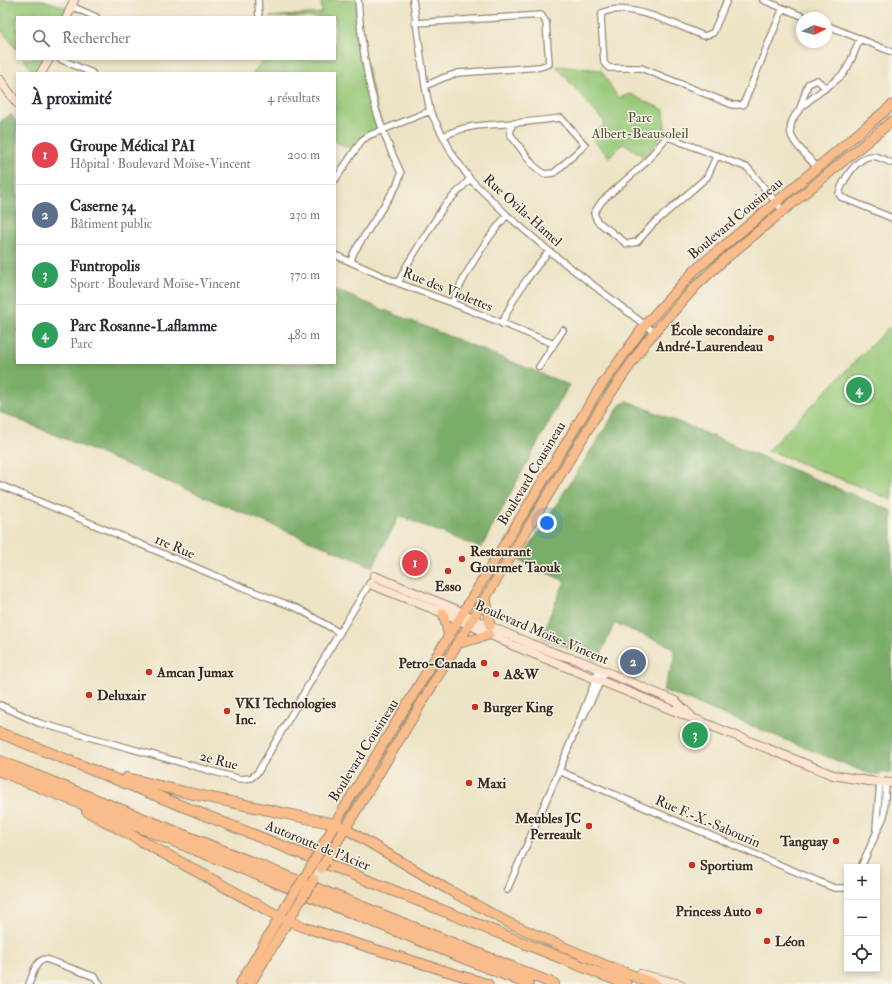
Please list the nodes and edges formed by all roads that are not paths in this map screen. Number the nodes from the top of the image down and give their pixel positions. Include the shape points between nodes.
1 (258, 0) edge
2 (358, 0) edge
3 (413, 0) edge
4 (727, 0) edge
5 (763, 0) edge
6 (72, 3) edge
7 (783, 8) junction
8 (796, 13) edge
9 (67, 16) edge
10 (94, 16) edge
11 (259, 16) edge
12 (415, 23) junction
13 (832, 27) edge
14 (860, 38) junction
15 (892, 52) edge
16 (48, 60) edge
17 (62, 60) edge
18 (42, 72) edge
19 (90, 72) edge
20 (0, 80) edge
21 (425, 86) junction
22 (826, 88) junction
23 (16, 99) edge
24 (892, 106) edge
25 (800, 108) junction
26 (430, 111) junction
27 (892, 121) edge
28 (512, 124) junction
29 (382, 131) junction
30 (444, 136) junction
31 (717, 156) junction
32 (892, 163) edge
33 (817, 168) junction
34 (336, 179) edge
35 (470, 179) junction
36 (775, 202) junction
37 (782, 211) junction
38 (507, 216) junction
39 (892, 218) edge
40 (549, 251) junction
41 (336, 255) edge
42 (351, 261) junction
43 (398, 283) junction
44 (452, 303) junction
45 (502, 324) junction
46 (645, 325) junction
47 (563, 330) dead end
48 (654, 332) junction
49 (554, 344) junction
50 (539, 367) dead end
51 (0, 485) edge
52 (374, 576) joint
53 (370, 584) junction
54 (486, 598) junction
55 (443, 613) junction
56 (461, 616) junction
57 (470, 621) junction
58 (489, 631) junction
59 (340, 633) junction
60 (449, 636) junction
61 (456, 644) junction
62 (602, 671) junction
63 (598, 680) junction
64 (0, 705) edge
65 (695, 719) junction
66 (0, 732) edge
67 (0, 761) edge
68 (90, 769) junction
69 (0, 771) edge
70 (560, 771) junction
71 (886, 782) edge
72 (66, 799) junction
73 (335, 824) junction
74 (345, 828) junction
75 (862, 864) edge
76 (844, 888) edge
77 (507, 890) dead end
78 (284, 919) junction
79 (610, 967) junction
80 (29, 984) edge
81 (100, 984) edge
82 (240, 984) edge
83 (250, 984) edge
84 (488, 984) edge
85 (528, 984) edge
86 (554, 984) edge
87 (626, 984) edge
88 (655, 984) edge
89 (680, 984) edge

1 - 11 street
2 - 29 street via 363,60 368,87
3 - 12 street, Rue Ovila-Hamel
4 - 7 street via 713,33 704,36 634,8 608,9 602,13 601,18 604,63 606,66 641,68 733,105 743,105
5 - 7 street
6 - 9 street
6 - 10 street
7 - 8 street
12 - 21 street, Rue Ovila-Hamel
12 - 21 street via 541,14 546,22 549,64 540,67 458,73
13 - 14 street
14 - 15 street
14 - 22 street via 843,74
16 - 18 street
17 - 19 street
20 - 23 street
21 - 26 street, Rue Ovila-Hamel
22 - 25 street
22 - 25 street via 817,80 808,84
24 - 33 main road, Boulevard Cousineau
25 - 33 street via 791,127 792,137
26 - 29 street
26 - 30 street, Rue Ovila-Hamel
27 - 37 main road, Boulevard Cousineau
28 - 28 street via 561,118 586,145 554,173 544,174 533,165 510,134
28 - 30 street via 460,128
29 - 34 street via 370,134 362,140
29 - 42 street via 401,173 397,185 354,252
30 - 35 street, Rue Ovila-Hamel via 453,155
31 - 31 street via 666,138 644,164 602,201 594,213 597,221 627,244 636,242 707,176
31 - 36 street via 748,168
32 - 39 street via 875,156 867,157 846,175 839,195
33 - 36 main road, Boulevard Cousineau
35 - 38 street, Rue Ovila-Hamel
35 - 43 street via 444,206
36 - 37 street
36 - 46 main road, Boulevard Cousineau via 704,262
37 - 48 main road, Boulevard Cousineau via 707,276
38 - 40 street, Rue Ovila-Hamel
38 - 44 street via 485,241
40 - 45 street via 522,285
40 - 46 street, Rue Ovila-Hamel
41 - 42 street, Rue des Violettes
42 - 43 street, Rue des Violettes
43 - 44 street, Rue des Violettes
44 - 45 street, Rue des Violettes
45 - 49 street, Rue des Violettes
46 - 48 street, Rue Ovila-Hamel
46 - 56 main road, Boulevard Cousineau via 601,385
47 - 49 street
48 - 54 main road, Boulevard Cousineau via 608,396
49 - 50 street
51 - 59 street, 1re Rue via 301,610
52 - 53 street, 2e Rue
52 - 56 street, Boulevard Moïse-Vincent
53 - 55 street, Boulevard Moïse-Vincent
53 - 59 street, 2e Rue
54 - 57 main road, Boulevard Cousineau
54 - 58 main road
55 - 56 street, Boulevard Moïse-Vincent
55 - 60 main road
56 - 57 street, Boulevard Moïse-Vincent
56 - 60 main road, Boulevard Cousineau
57 - 58 street, Boulevard Moïse-Vincent
57 - 61 main road, Boulevard Cousineau
58 - 61 main road
58 - 62 street, Boulevard Moïse-Vincent via 576,659
58 - 63 street, Boulevard Moïse-Vincent
59 - 64 street, 2e Rue via 258,772 251,778 240,779 39,722
60 - 73 main road, Boulevard Cousineau
61 - 74 main road, Boulevard Cousineau
62 - 63 street
62 - 65 street, Boulevard Moïse-Vincent via 675,701
63 - 65 street, Boulevard Moïse-Vincent
63 - 70 street via 590,705 579,724
65 - 71 street, Boulevard Moïse-Vincent via 833,775
66 - 68 highway, Autoroute de l'Acier
67 - 86 highway
68 - 73 highway
68 - 87 highway, Autoroute de l'Acier
69 - 72 highway
70 - 76 street, Rue F.-X.-Sabourin via 834,888
70 - 77 street
71 - 75 street via 885,812
72 - 78 highway
72 - 85 highway
73 - 74 main road
73 - 78 main road, Boulevard Cousineau, bridge via 292,896
74 - 78 main road, Boulevard Cousineau, bridge via 302,900
74 - 79 main road via 509,923
78 - 82 main road, Boulevard Cousineau
78 - 83 main road, Boulevard Cousineau
78 - 84 main road
79 - 88 highway
79 - 89 street
80 - 81 street via 37,963 46,959 94,977

